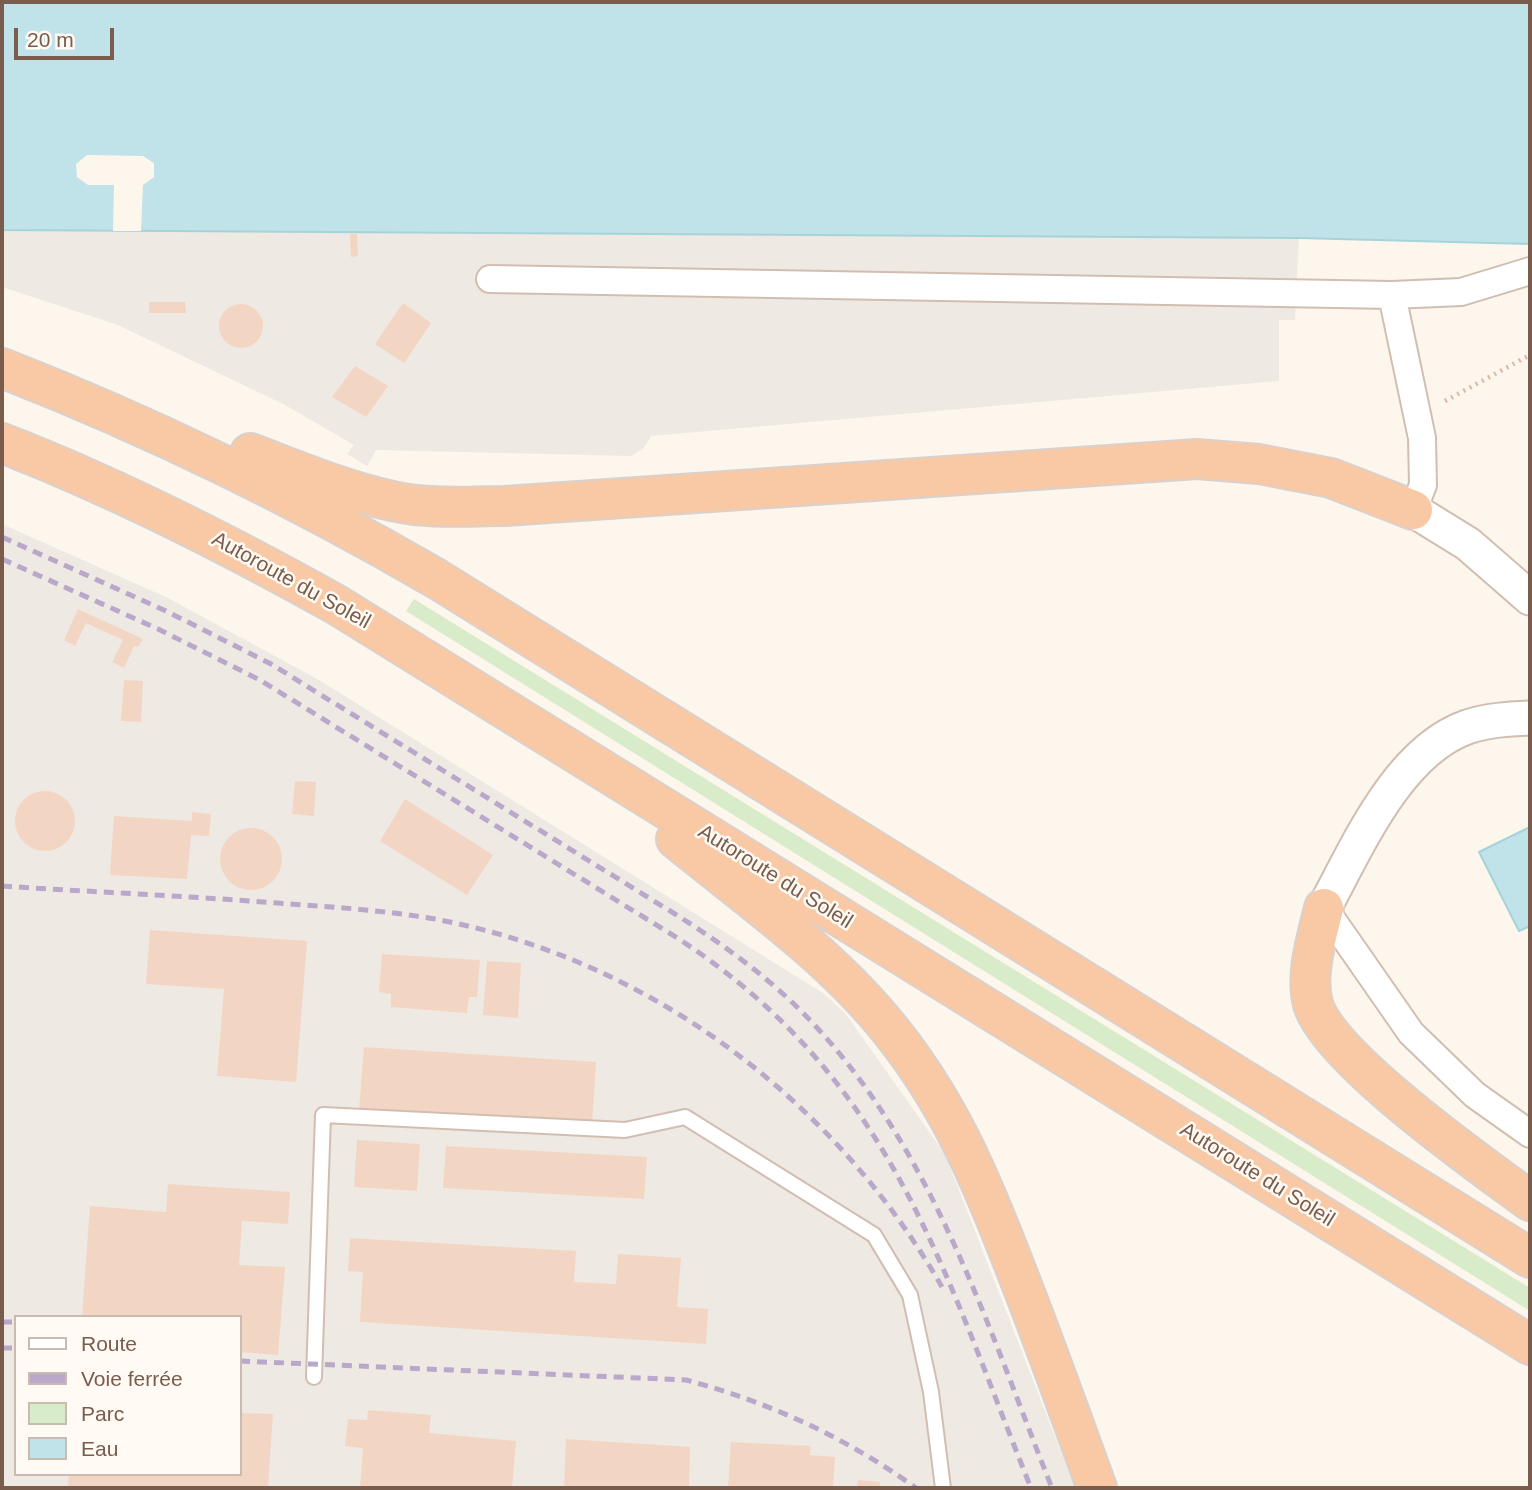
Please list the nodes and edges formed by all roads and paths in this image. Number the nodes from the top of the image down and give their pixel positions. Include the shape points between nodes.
1 (1530, 271) edge
2 (490, 279) dead end
3 (1392, 295) junction
4 (1530, 355) edge
5 (2, 368) edge
6 (1418, 419) junction
7 (2, 443) edge
8 (1413, 510) junction
9 (1530, 598) edge
10 (1530, 718) edge
11 (555, 740) junction
12 (1324, 908) junction
13 (1530, 1134) edge
14 (1530, 1202) edge
15 (1530, 1258) edge
16 (1530, 1345) edge
17 (314, 1377) dead end
18 (943, 1488) edge
19 (1097, 1488) edge

1 - 3 street via 1461,292
2 - 3 street
3 - 6 street
4 - 6 path
5 - 8 highway via 355,491 409,504 505,506 1197,459 1259,464 1331,478
5 - 15 highway via 191,447 328,516 437,579
6 - 8 street via 1423,485
7 - 11 highway, Autoroute du Soleil via 177,519 260,562
8 - 9 street via 1468,544
10 - 12 street via 1465,728 1431,747 1378,810
11 - 16 highway, Autoroute du Soleil
11 - 19 highway via 810,948 881,1019 915,1062 962,1138 985,1189
12 - 13 street via 1411,1033 1475,1095
12 - 14 highway via 1311,980 1323,1026 1371,1074
17 - 18 lane via 323,1115 625,1130 685,1117 874,1235 911,1295 931,1392

